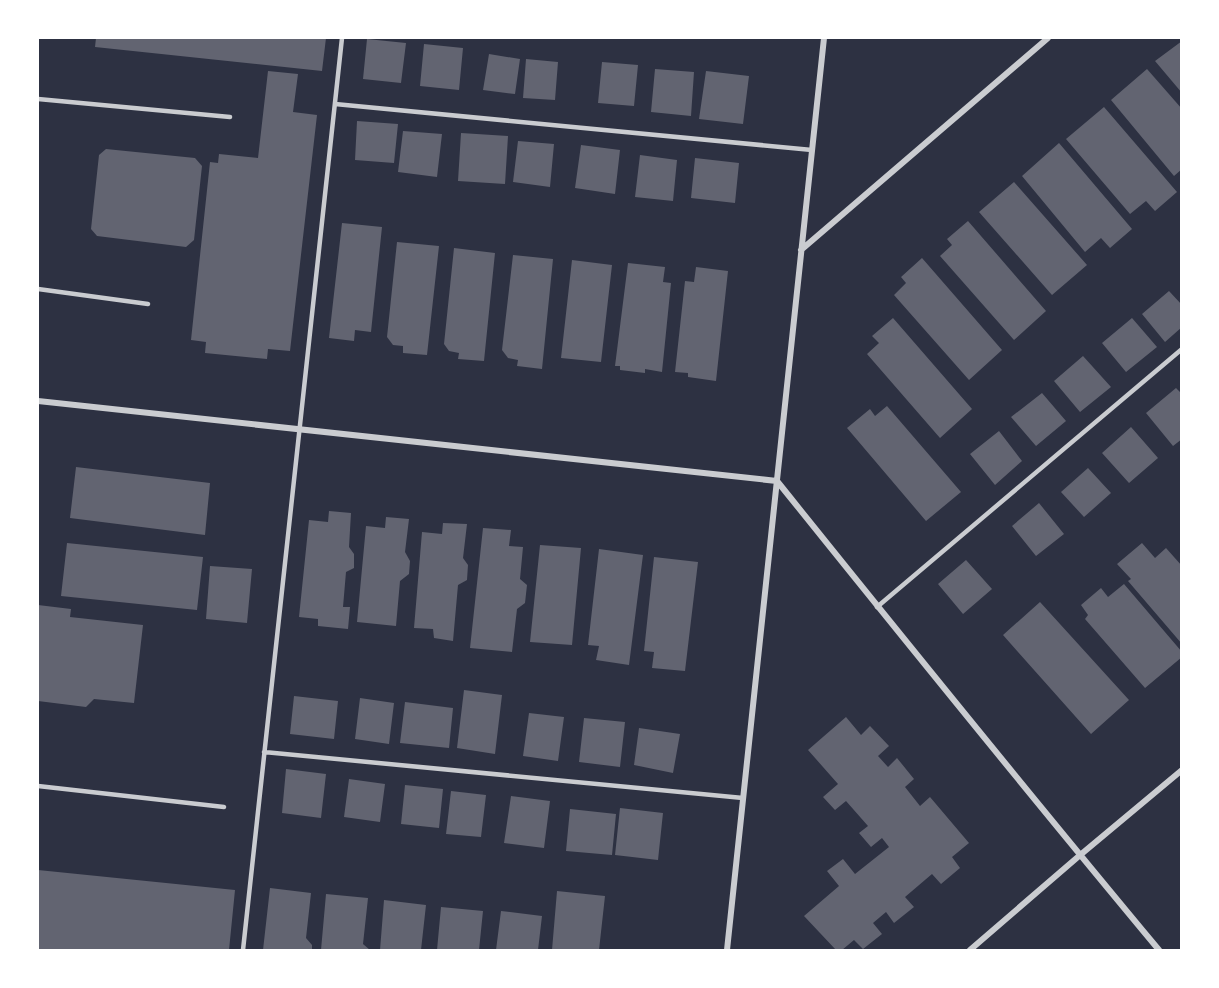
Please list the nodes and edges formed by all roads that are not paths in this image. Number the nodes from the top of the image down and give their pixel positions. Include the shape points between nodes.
1 (342, 38) edge
2 (824, 38) edge
3 (1048, 38) edge
4 (38, 99) edge
5 (335, 104) junction
6 (230, 117) dead end
7 (812, 150) junction
8 (801, 250) junction
9 (38, 289) edge
10 (148, 304) dead end
11 (1182, 349) edge
12 (38, 401) edge
13 (300, 429) junction
14 (777, 481) junction
15 (877, 607) junction
16 (264, 752) junction
17 (1182, 770) edge
18 (38, 786) edge
19 (743, 798) junction
20 (224, 807) dead end
21 (1079, 856) junction
22 (243, 951) edge
23 (728, 951) edge
24 (970, 951) edge
25 (1159, 951) edge

1 - 5 lane
2 - 7 street
3 - 8 street
4 - 6 lane
5 - 7 lane
5 - 13 lane
7 - 8 street
8 - 14 street
9 - 10 lane
11 - 15 lane
12 - 13 street
13 - 14 street
13 - 16 lane
14 - 15 street
14 - 19 street
15 - 21 street
16 - 19 lane
16 - 22 lane
17 - 21 street
18 - 20 lane
19 - 23 street
21 - 24 street
21 - 25 street

